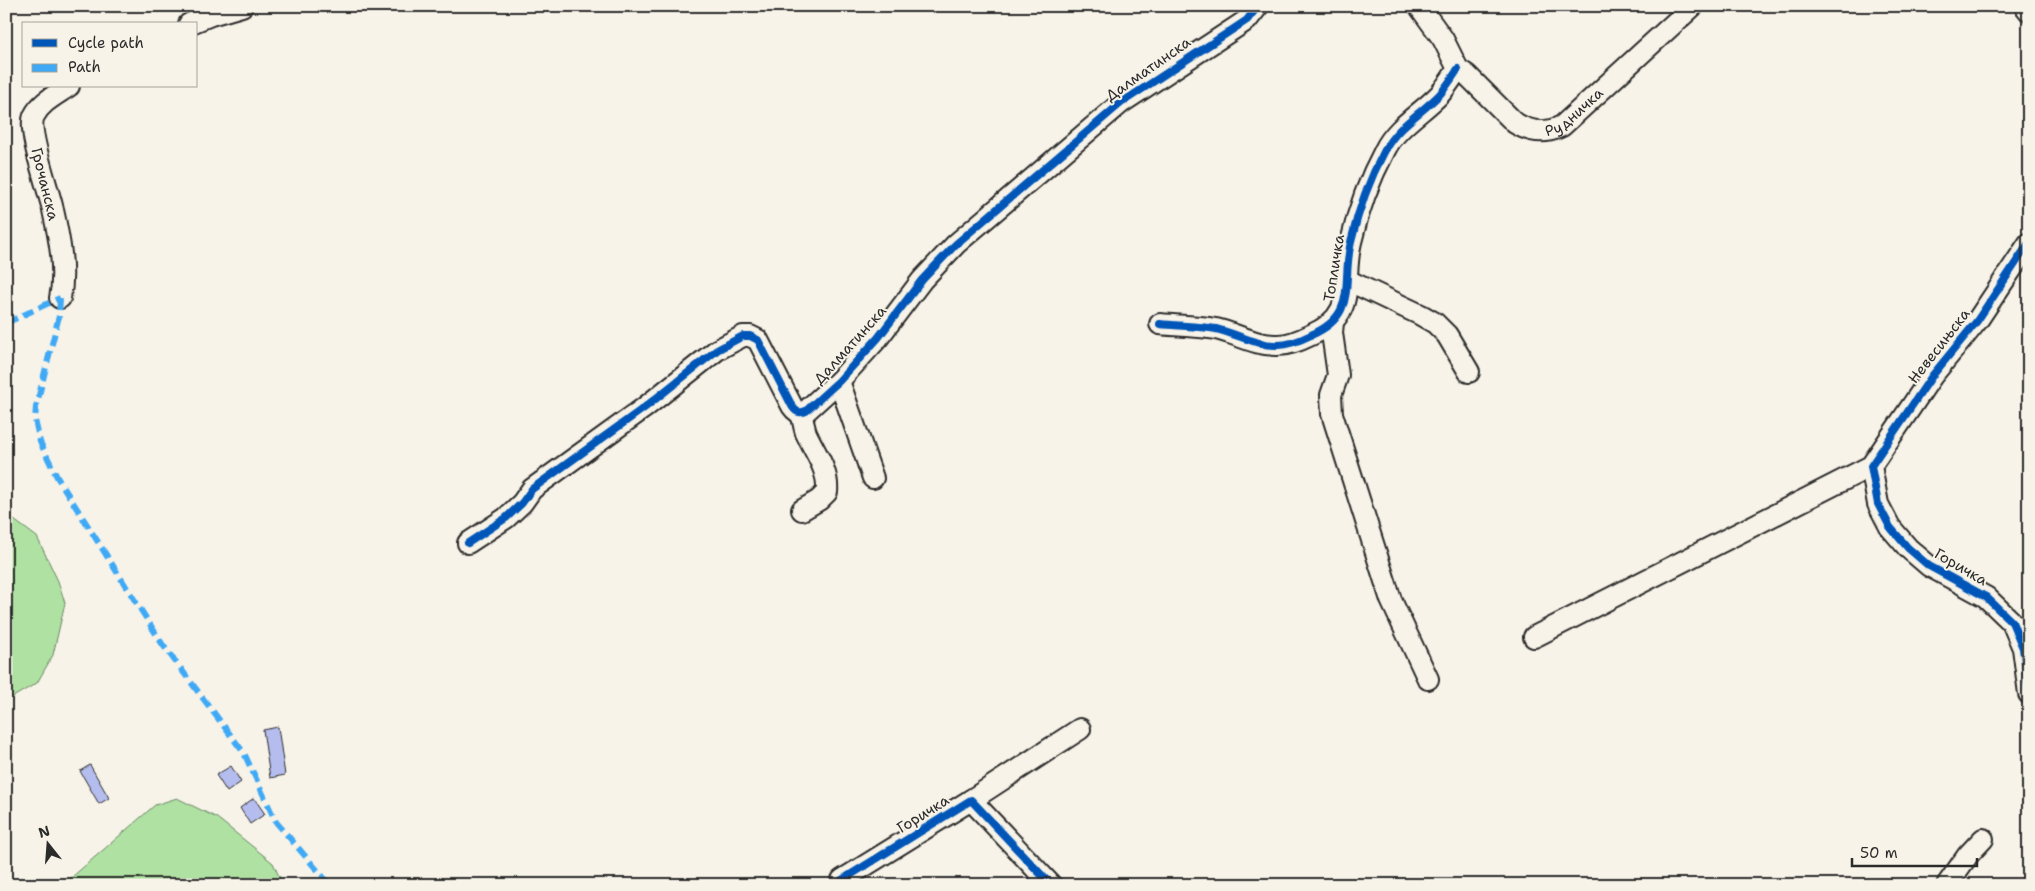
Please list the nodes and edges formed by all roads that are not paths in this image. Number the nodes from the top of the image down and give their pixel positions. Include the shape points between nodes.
1 (242, 6) edge
2 (1258, 6) edge
3 (1419, 6) edge
4 (1693, 6) edge
5 (2024, 6) edge
6 (2029, 10) edge
7 (194, 22) edge
8 (1458, 69) junction
9 (66, 88) edge
10 (2029, 243) edge
11 (1347, 280) junction
12 (60, 298) dead end
13 (1333, 322) junction
14 (1160, 324) dead end
15 (1469, 372) dead end
16 (839, 381) junction
17 (801, 413) junction
18 (1870, 466) junction
19 (873, 478) dead end
20 (802, 510) dead end
21 (468, 543) dead end
22 (1534, 637) dead end
23 (1428, 679) dead end
24 (2029, 694) edge
25 (1080, 729) dead end
26 (971, 800) junction
27 (1983, 839) dead end
28 (842, 880) dead end
29 (1051, 885) edge
30 (1947, 885) edge

1 - 7 street
2 - 16 street, Далматинска via 1247,20 1121,103 956,244
3 - 8 street, Рудничка via 1443,38
4 - 8 street, Рудничка via 1555,129 1540,132 1523,128
5 - 6 street
8 - 11 street, Топличка via 1440,94 1393,137 1385,149 1359,212 1350,244
9 - 12 street, Грочанска via 42,104 33,118 33,135 56,230 62,270
10 - 18 street, Невесињска via 1977,321 1932,376
11 - 13 street, Топличка via 1344,304
11 - 15 street, Топличка via 1434,323 1447,336
13 - 14 street, Топличка via 1307,337 1280,345 1266,345 1216,329
13 - 23 street, Топличка via 1338,375 1331,395 1332,414 1391,600
16 - 17 street, Далматинска
16 - 19 street, Далматинска
17 - 20 street via 828,483 827,492
17 - 21 street via 792,406 758,340 742,336 717,350 644,408 532,489 506,518
18 - 22 street
18 - 24 street, Горичка via 1878,504 1890,527 1908,548 1929,566 1986,597 2012,622 2023,648
25 - 26 street, Горичка
26 - 28 street, Горичка
26 - 29 street, Горичка
27 - 30 street

